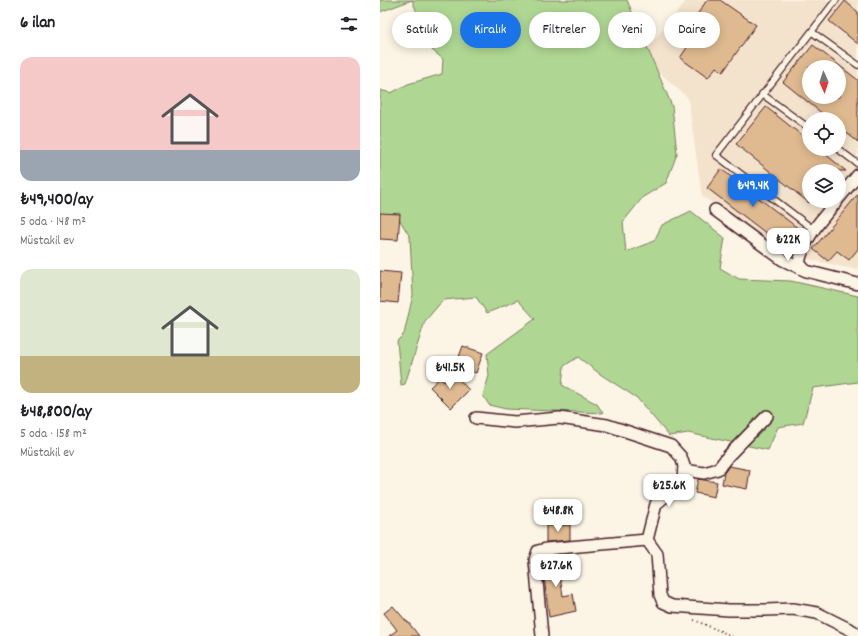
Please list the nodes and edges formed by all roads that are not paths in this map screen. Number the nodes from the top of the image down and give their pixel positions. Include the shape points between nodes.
1 (836, 0) edge
2 (812, 32) junction
3 (858, 65) edge
4 (762, 94) junction
5 (802, 123) edge
6 (846, 155) edge
7 (858, 164) edge
8 (858, 175) edge
9 (846, 190) edge
10 (831, 208) edge
11 (715, 210) dead end
12 (814, 230) junction
13 (806, 271) junction
14 (858, 284) edge
15 (767, 416) dead end
16 (476, 418) dead end
17 (684, 470) junction
18 (647, 540) junction
19 (542, 636) edge
20 (858, 636) edge

1 - 2 lane
2 - 3 lane
2 - 4 lane
4 - 5 lane
4 - 12 lane via 716,155
6 - 7 lane
8 - 9 street
10 - 12 street
11 - 13 street via 783,260
12 - 13 street via 801,251 799,263
13 - 14 street
15 - 17 street via 718,469 704,472
16 - 17 street via 515,422 558,418 607,425 671,446 681,457
17 - 18 street via 683,481 656,504
18 - 19 street via 538,551 535,560
18 - 20 street via 657,554 660,595 663,602 672,606 729,610 793,609 817,613

